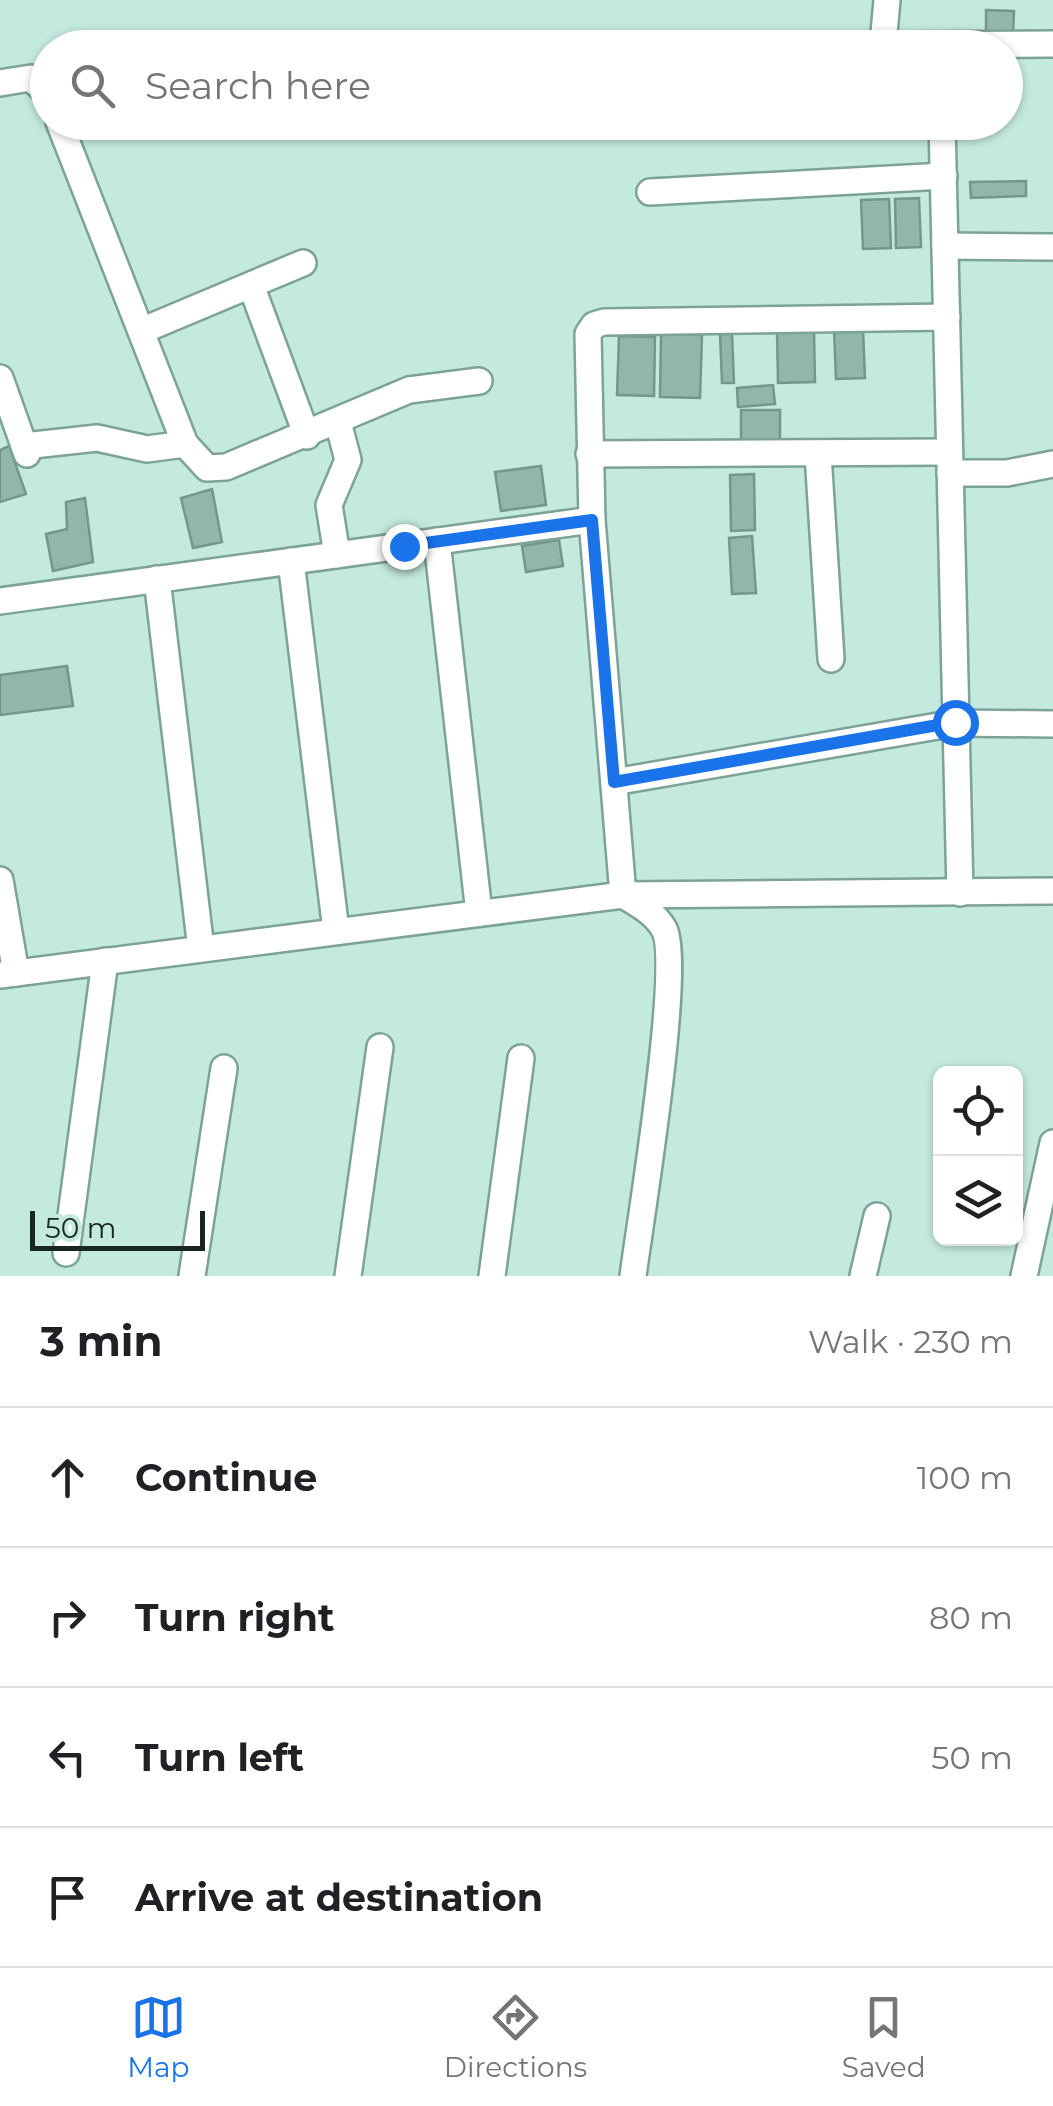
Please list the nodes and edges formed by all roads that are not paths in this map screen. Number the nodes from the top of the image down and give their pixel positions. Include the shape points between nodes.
1 (888, 0) edge
2 (885, 30) edge
3 (1053, 44) edge
4 (1023, 45) edge
5 (30, 78) edge
6 (0, 82) edge
7 (67, 140) edge
8 (943, 140) edge
9 (944, 176) junction
10 (650, 192) dead end
11 (945, 246) junction
12 (1053, 247) edge
13 (303, 263) dead end
14 (251, 285) junction
15 (946, 317) junction
16 (141, 331) junction
17 (0, 378) edge
18 (478, 381) dead end
19 (338, 422) junction
20 (306, 436) junction
21 (185, 444) junction
22 (589, 454) junction
23 (818, 454) junction
24 (950, 462) junction
25 (1053, 464) edge
26 (592, 520) junction
27 (437, 541) junction
28 (337, 555) junction
29 (291, 561) junction
30 (157, 580) junction
31 (0, 601) edge
32 (831, 659) dead end
33 (955, 722) junction
34 (1053, 724) edge
35 (614, 782) junction
36 (0, 880) edge
37 (1053, 891) edge
38 (960, 894) junction
39 (623, 895) junction
40 (479, 912) junction
41 (336, 932) junction
42 (200, 949) junction
43 (105, 961) junction
44 (8, 974) edge
45 (380, 1046) dead end
46 (522, 1058) dead end
47 (224, 1068) dead end
48 (1053, 1142) edge
49 (877, 1216) dead end
50 (66, 1253) dead end
51 (192, 1276) edge
52 (348, 1276) edge
53 (492, 1276) edge
54 (633, 1276) edge
55 (863, 1276) edge
56 (1024, 1276) edge

1 - 2 street
3 - 4 street
5 - 6 street
7 - 16 street
8 - 9 street
9 - 10 street
9 - 11 street
11 - 12 street
11 - 15 street
13 - 14 street
14 - 16 street
14 - 20 street
15 - 22 street via 604,322 588,334
15 - 24 street
16 - 21 street
17 - 21 street via 26,450 97,438 147,449
18 - 19 street via 409,390
19 - 20 street
19 - 28 street via 348,460 328,505
20 - 21 street via 226,467 208,468
22 - 23 street
22 - 26 street
23 - 24 street
23 - 32 street
24 - 25 street via 1007,473
24 - 33 street
26 - 27 street
26 - 35 street
27 - 28 street
27 - 40 street
28 - 29 street
29 - 30 street
29 - 41 street
30 - 31 street
30 - 42 street
33 - 34 street
33 - 35 street
33 - 38 street
35 - 39 street
36 - 44 street
37 - 38 street
38 - 39 street
39 - 40 street
39 - 54 street via 665,931 669,958
40 - 41 street
41 - 42 street
42 - 43 street
43 - 44 street
43 - 50 street
45 - 52 street
46 - 53 street
47 - 51 street
48 - 56 street
49 - 55 street

